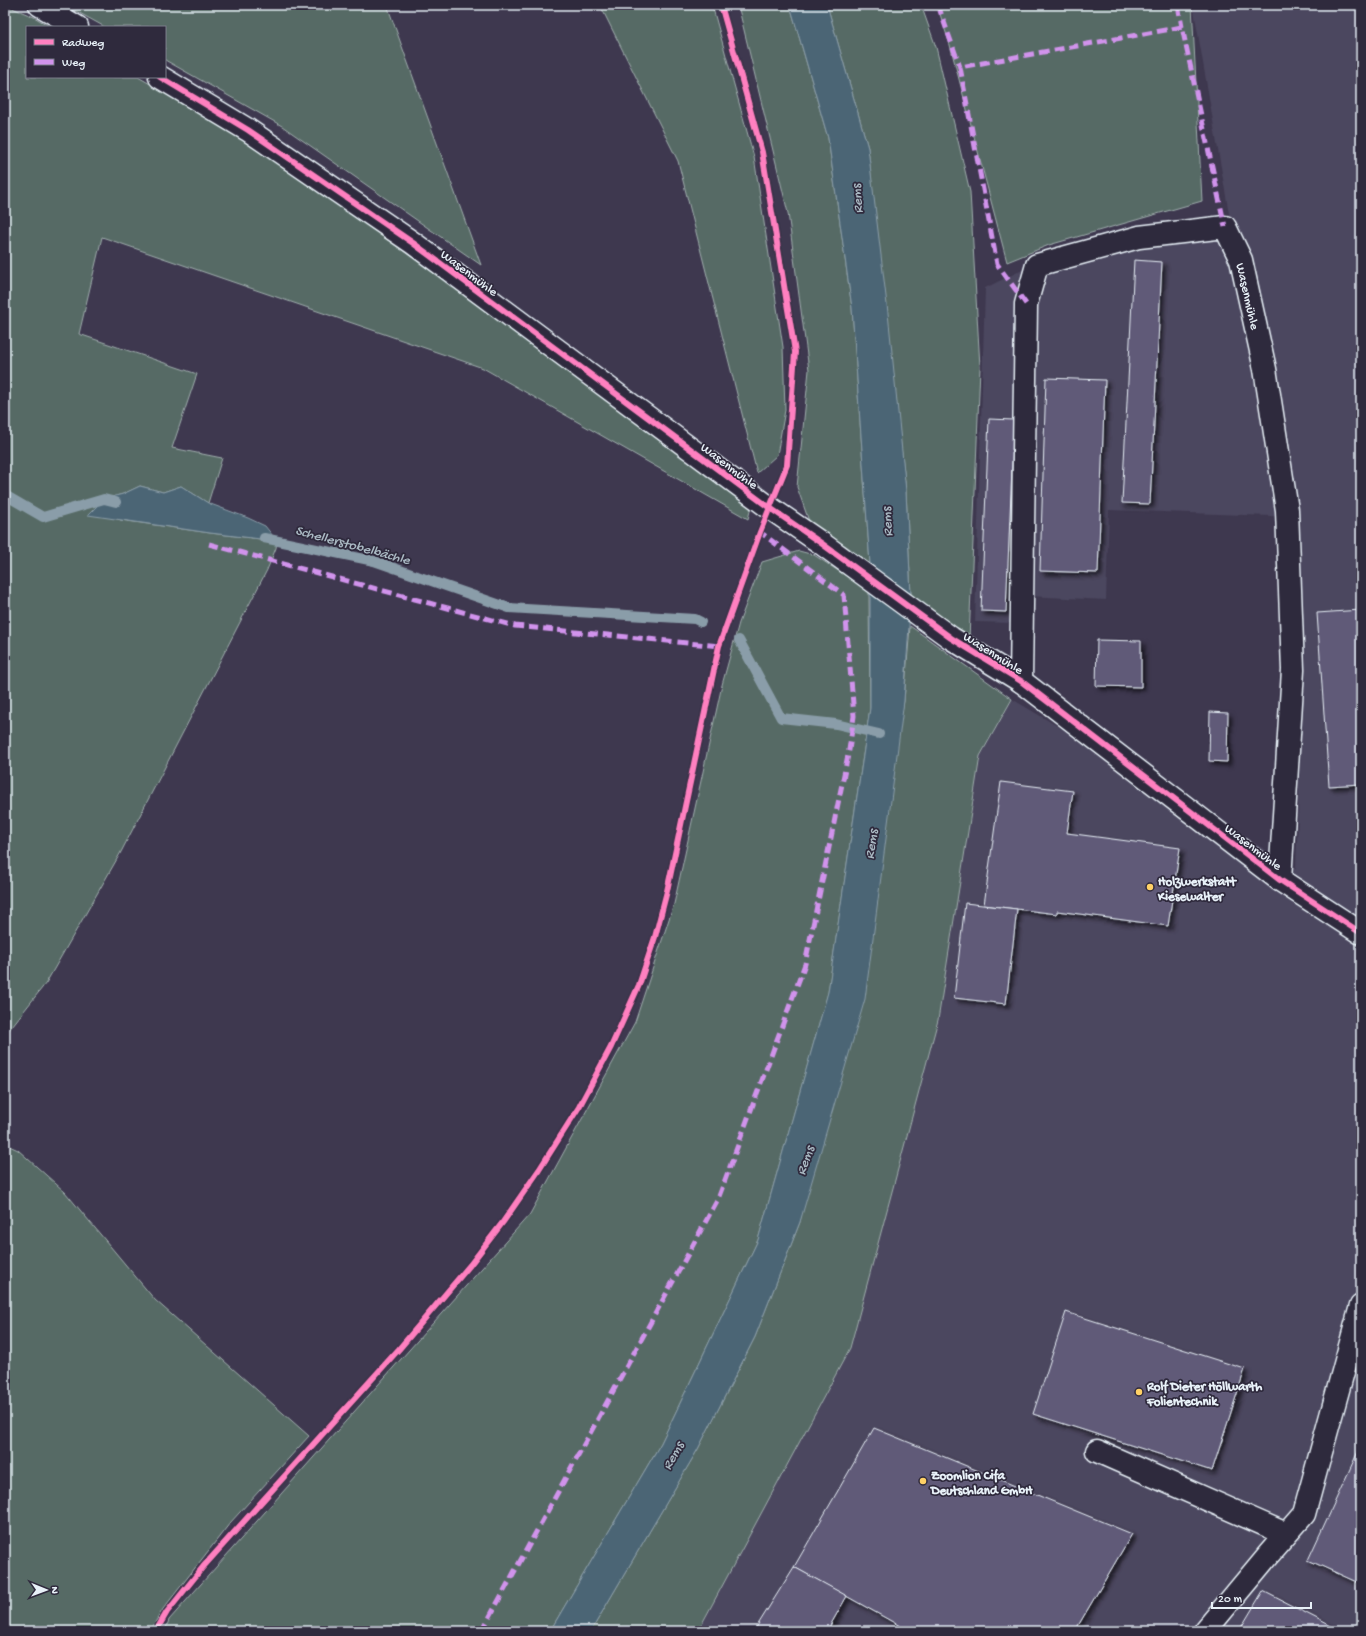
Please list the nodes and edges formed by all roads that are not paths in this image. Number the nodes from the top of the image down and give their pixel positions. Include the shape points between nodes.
1 (40, 5) edge
2 (75, 26) edge
3 (162, 78) edge
4 (1021, 681) junction
5 (1280, 880) junction
6 (1361, 933) edge
7 (1361, 1306) edge
8 (1097, 1450) dead end
9 (1286, 1534) junction
10 (1205, 1631) edge

1 - 2 street
3 - 4 street, Wasenmühle via 248,130 413,243 758,499 951,638
4 - 5 street, Wasenmühle
4 - 5 street, Wasenmühle via 1026,304 1037,266 1139,237 1225,227 1243,268 1265,369 1287,510 1293,670
5 - 6 street, Wasenmühle
7 - 9 street via 1304,1514
8 - 9 street
9 - 10 street

